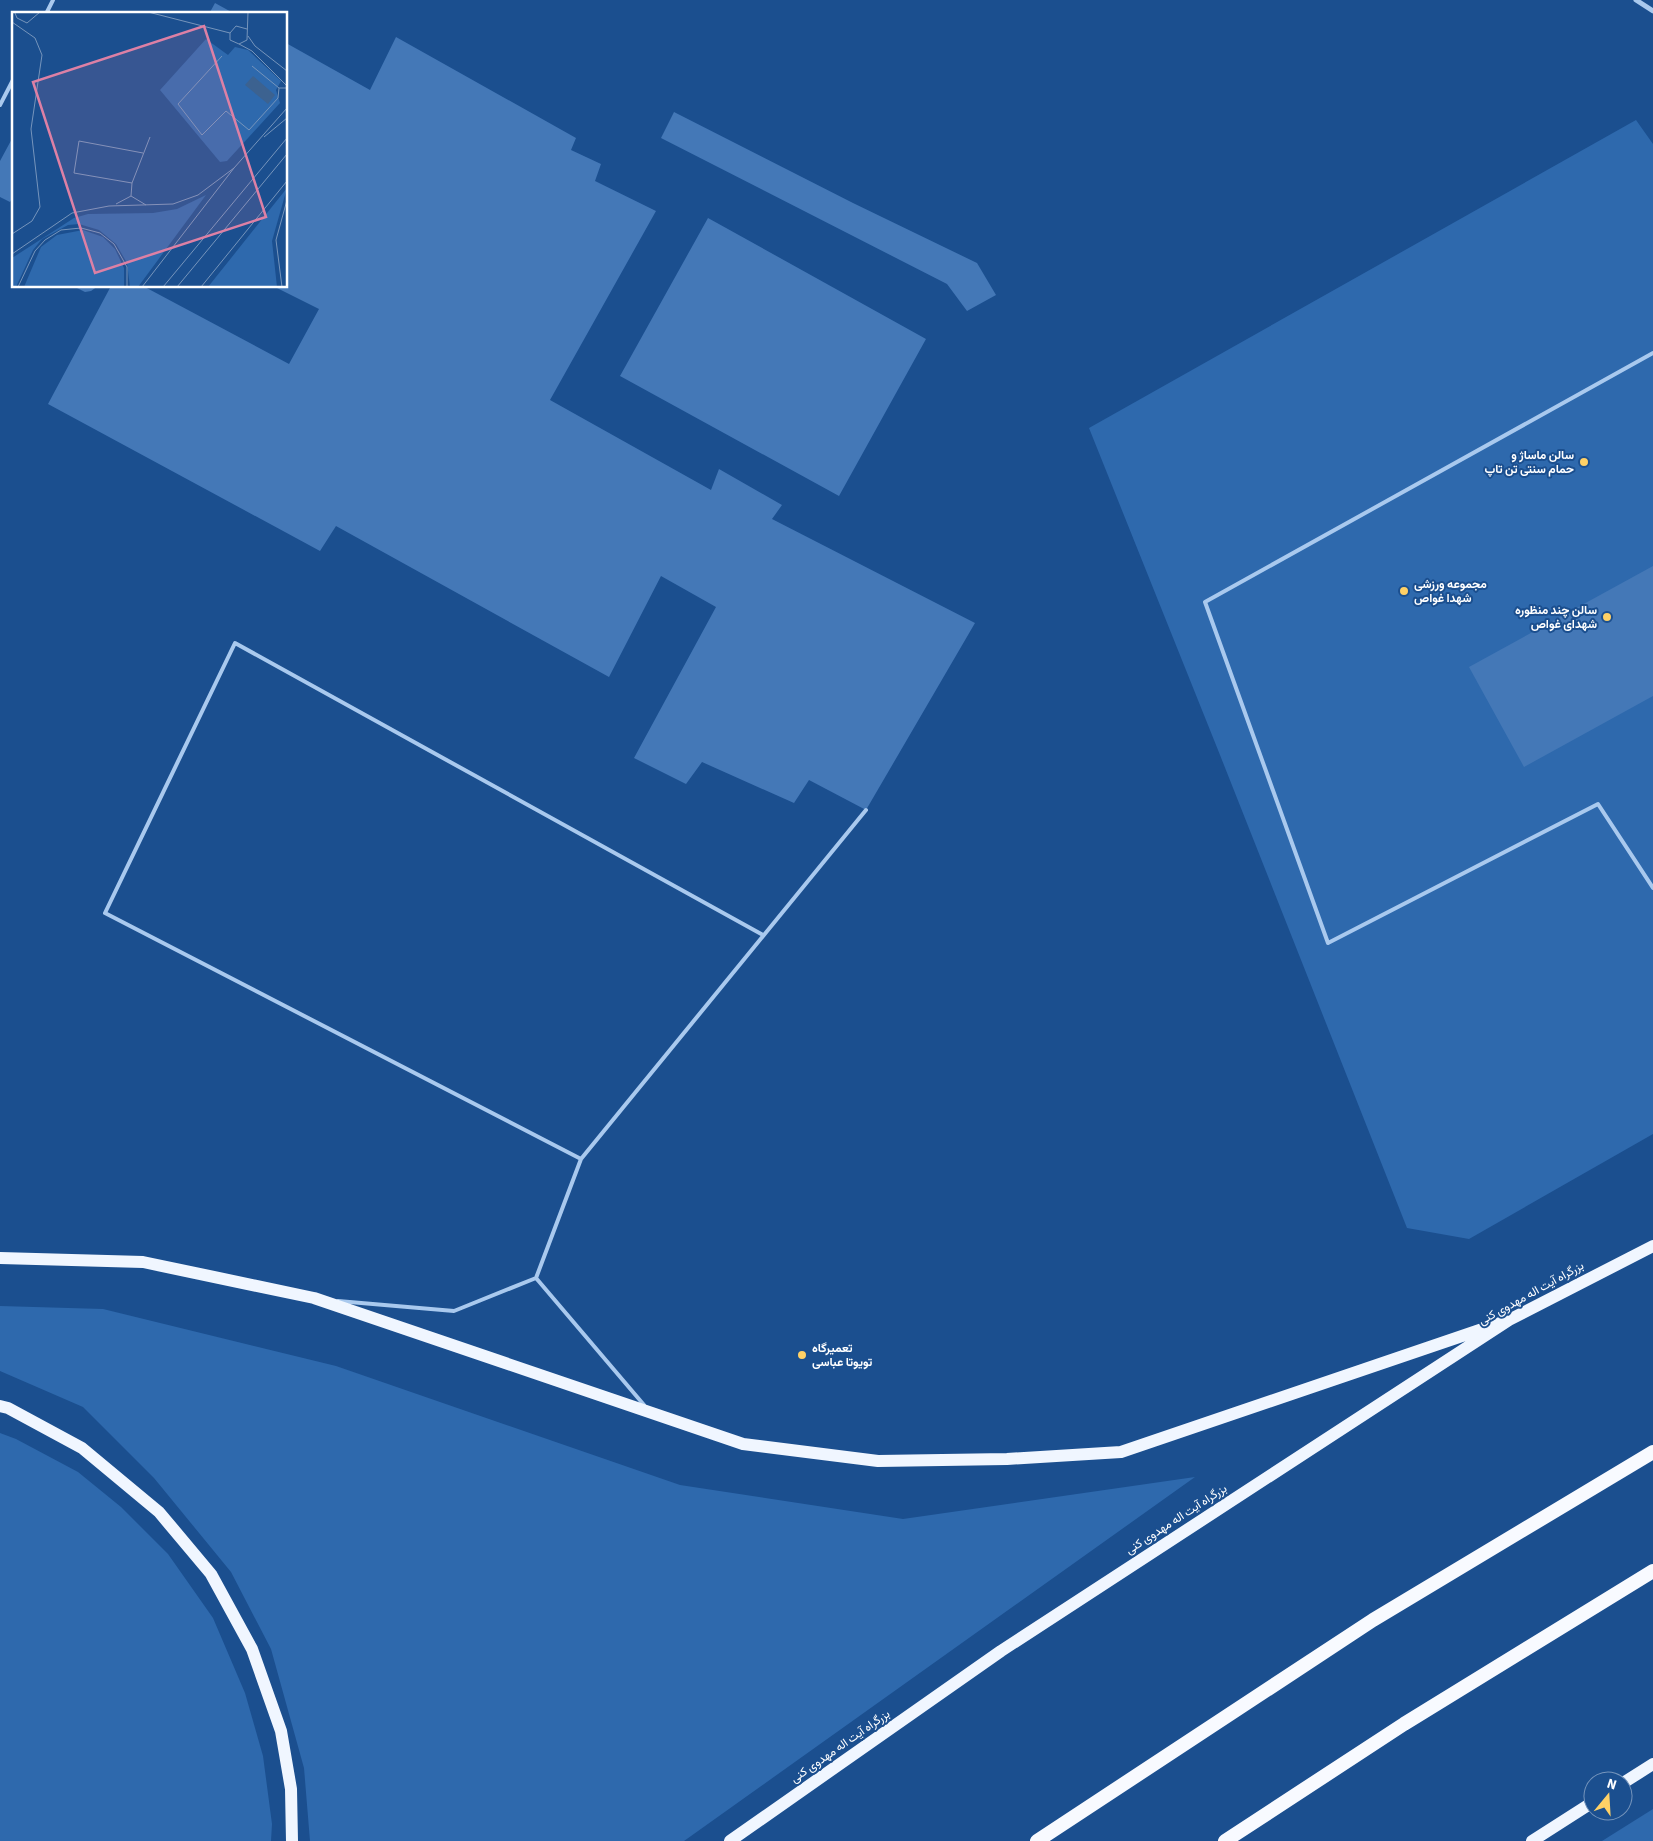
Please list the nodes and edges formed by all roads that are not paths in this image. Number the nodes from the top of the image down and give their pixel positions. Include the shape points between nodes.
1 (53, 0) edge
2 (1636, 0) edge
3 (1653, 11) edge
4 (47, 12) edge
5 (12, 82) edge
6 (0, 105) edge
7 (1653, 353) edge
8 (866, 810) dead end
9 (1653, 888) edge
10 (763, 935) junction
11 (581, 1159) junction
12 (1653, 1246) edge
13 (0, 1258) edge
14 (536, 1278) junction
15 (314, 1298) junction
16 (1509, 1320) junction
17 (0, 1406) edge
18 (650, 1413) junction
19 (1653, 1452) edge
20 (1653, 1571) edge
21 (1653, 1764) edge
22 (1633, 1777) edge
23 (1583, 1808) edge
24 (292, 1841) edge
25 (730, 1841) edge
26 (1037, 1841) edge
27 (1225, 1841) edge
28 (1532, 1841) edge

1 - 4 lane
2 - 3 street
5 - 6 lane
7 - 9 lane via 1205,602 1328,943 1598,804
8 - 10 lane
10 - 11 lane
10 - 11 lane via 235,642 104,913
11 - 14 lane
12 - 16 main road, بزرگراه آیت اله مهدوی کنی
13 - 15 main road via 144,1262
14 - 15 lane via 454,1311
14 - 18 lane
15 - 18 main road
16 - 18 main road via 1121,1452 1007,1459 878,1461 743,1444
16 - 25 main road, بزرگراه آیت اله مهدوی کنی via 1002,1651
17 - 24 main road via 82,1448 159,1512 211,1574 252,1649 281,1731 291,1789
19 - 26 highway via 1373,1620
20 - 27 highway via 1404,1724
21 - 22 main road
23 - 28 main road

